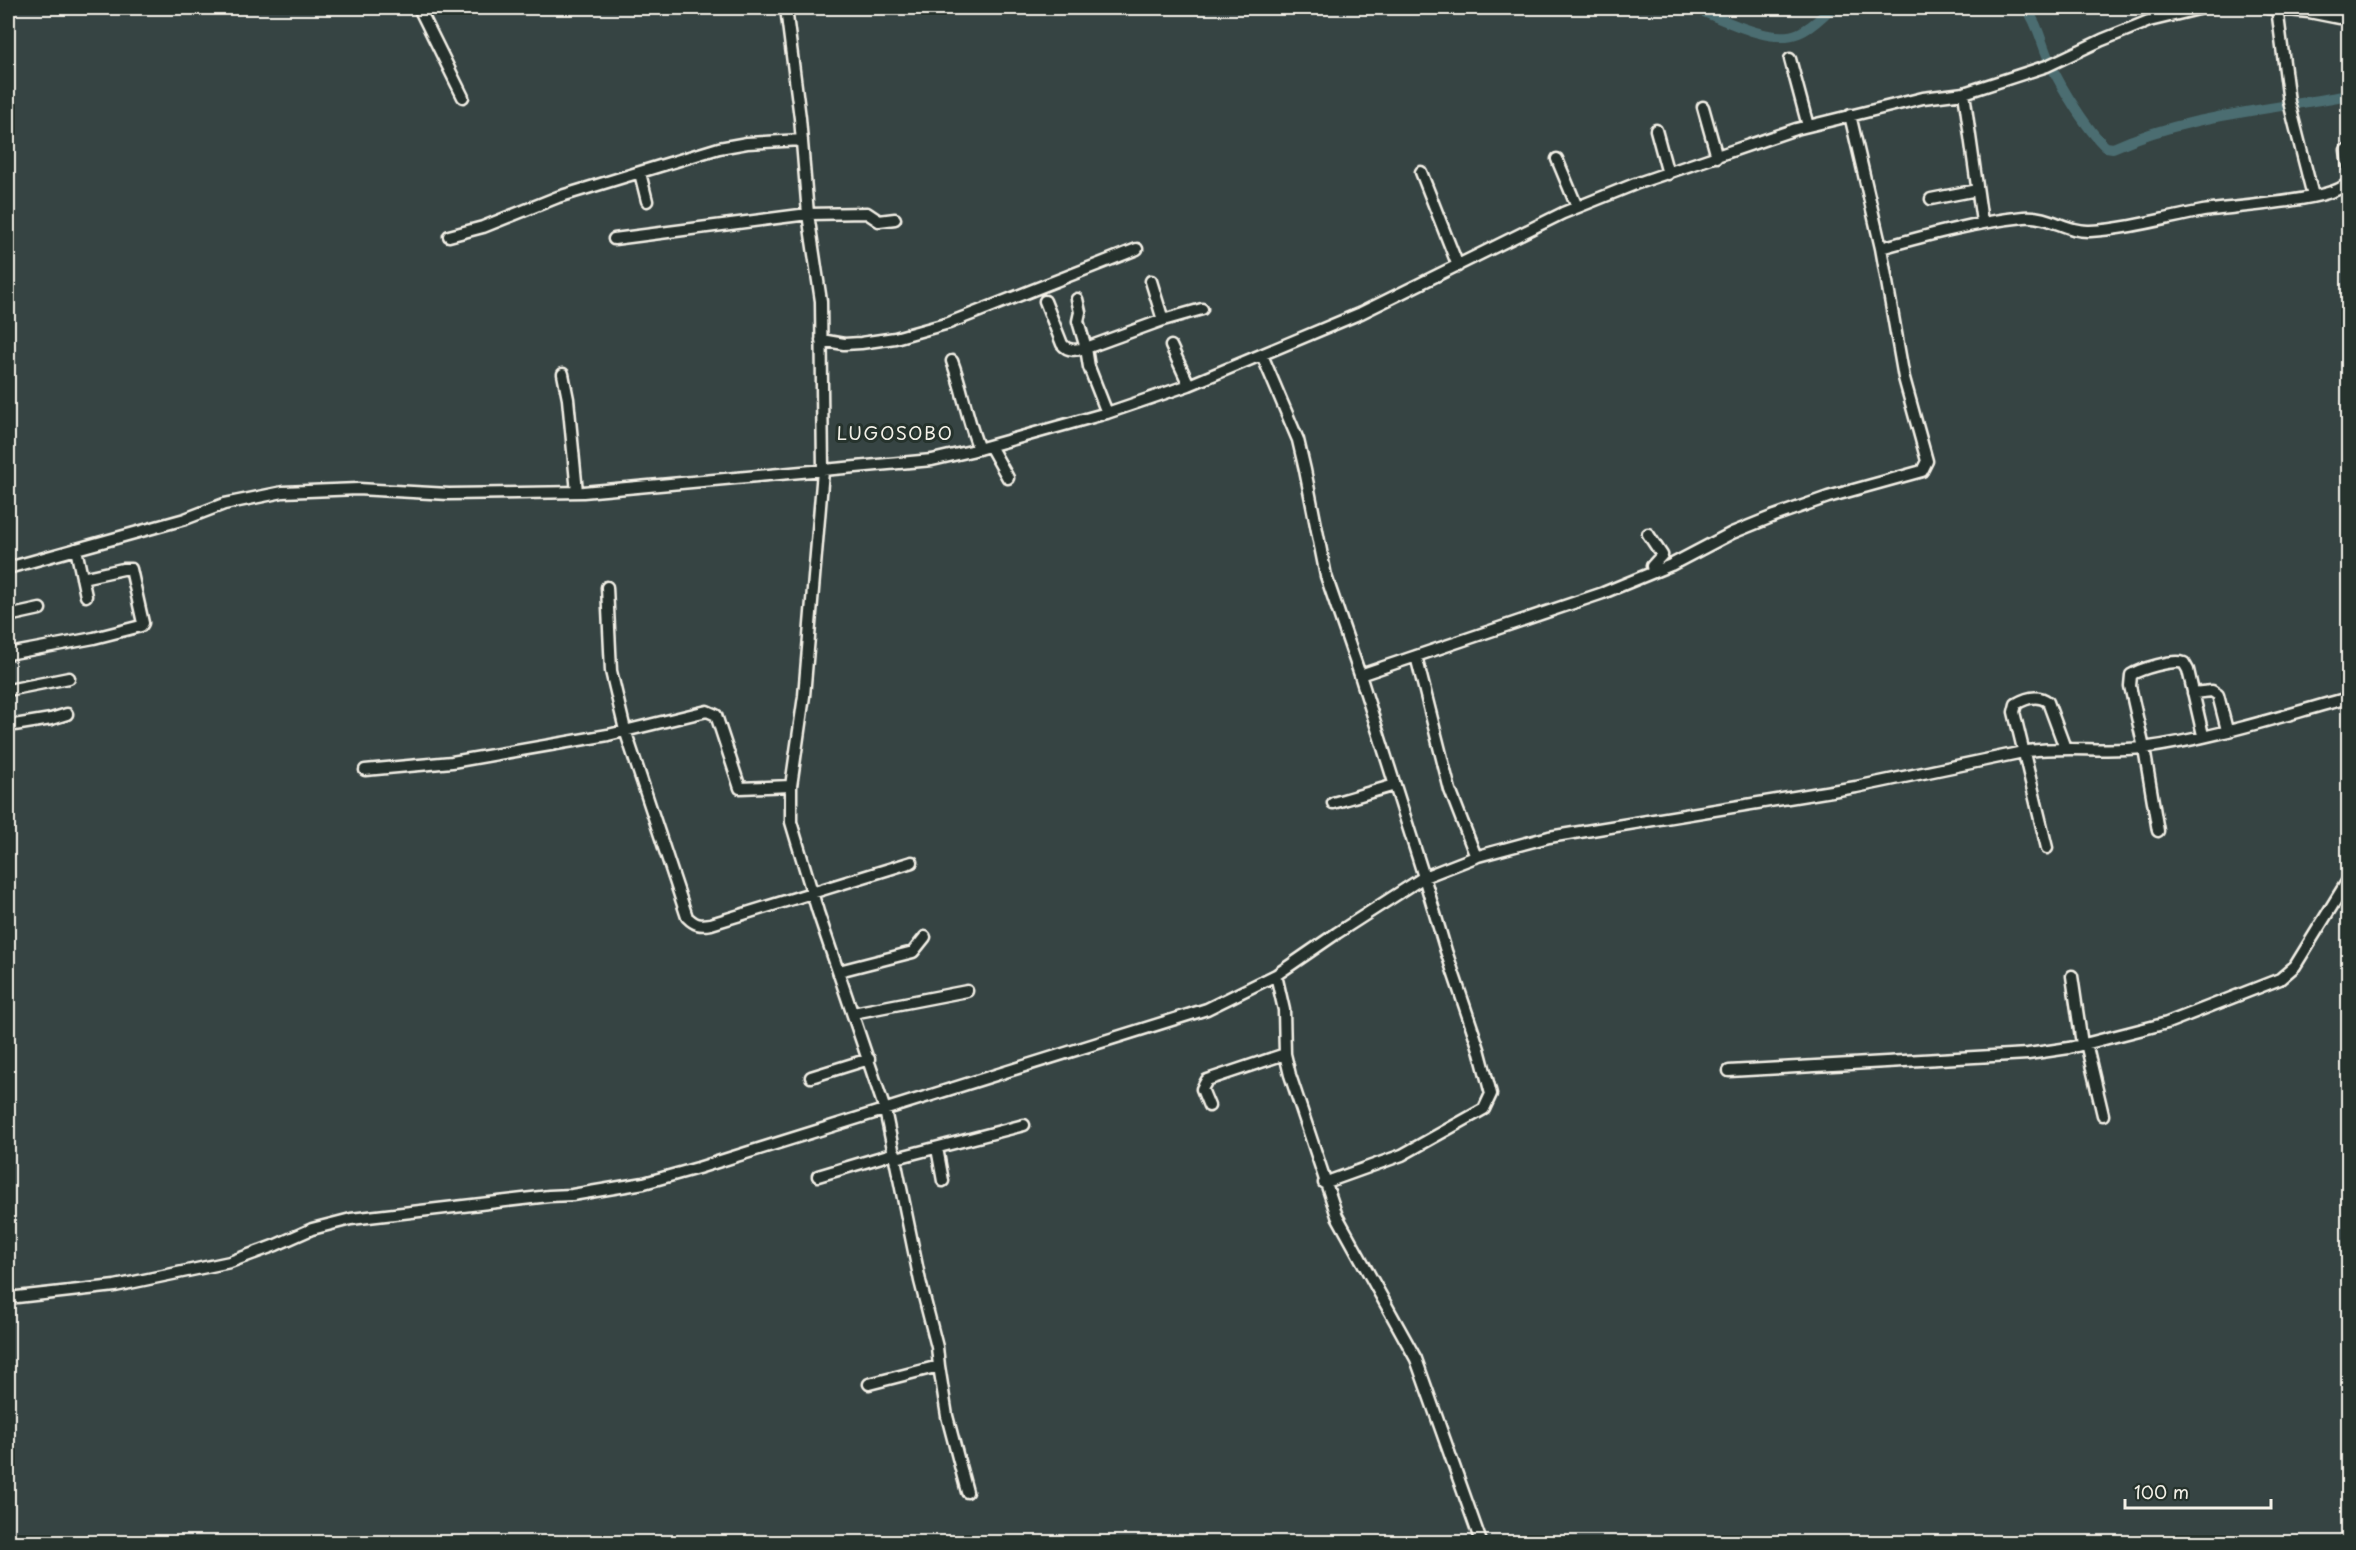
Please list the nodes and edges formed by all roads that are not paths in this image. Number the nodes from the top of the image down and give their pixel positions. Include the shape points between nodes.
1 (419, 8) edge
2 (786, 8) edge
3 (2203, 8) edge
4 (2272, 8) edge
5 (2349, 13) edge
6 (1790, 59) dead end
7 (1964, 93) junction
8 (463, 97) dead end
9 (1704, 107) dead end
10 (1850, 115) junction
11 (1808, 126) junction
12 (1656, 130) dead end
13 (802, 140) junction
14 (2346, 150) dead end
15 (1717, 157) junction
16 (1557, 159) dead end
17 (2349, 166) edge
18 (640, 172) junction
19 (1421, 172) dead end
20 (1668, 174) junction
21 (2349, 182) edge
22 (1977, 190) junction
23 (2313, 196) junction
24 (1931, 199) dead end
25 (647, 201) dead end
26 (1577, 207) junction
27 (808, 214) junction
28 (896, 219) dead end
29 (1982, 222) junction
30 (449, 236) dead end
31 (614, 239) dead end
32 (1881, 248) junction
33 (1137, 249) dead end
34 (1458, 266) junction
35 (1151, 282) dead end
36 (1077, 299) dead end
37 (1045, 301) dead end
38 (1202, 309) dead end
39 (1163, 320) junction
40 (821, 340) junction
41 (1171, 346) dead end
42 (1086, 348) junction
43 (1262, 356) junction
44 (952, 361) dead end
45 (563, 374) dead end
46 (1189, 385) junction
47 (1107, 413) junction
48 (984, 447) junction
49 (823, 471) junction
50 (1008, 478) dead end
51 (577, 492) junction
52 (1648, 534) dead end
53 (76, 549) junction
54 (8, 568) edge
55 (1653, 572) junction
56 (82, 578) junction
57 (607, 587) dead end
58 (86, 596) dead end
59 (40, 609) dead end
60 (8, 616) edge
61 (8, 654) edge
62 (1416, 656) junction
63 (1360, 675) junction
64 (69, 678) dead end
65 (8, 690) edge
66 (2193, 693) junction
67 (2349, 698) edge
68 (67, 714) dead end
69 (8, 726) edge
70 (625, 730) junction
71 (2227, 730) junction
72 (2203, 735) junction
73 (2065, 748) junction
74 (2144, 748) junction
75 (2024, 752) junction
76 (365, 770) dead end
77 (1395, 785) junction
78 (791, 786) junction
79 (1333, 803) dead end
80 (2158, 831) dead end
81 (2047, 848) dead end
82 (1476, 857) junction
83 (912, 862) dead end
84 (1424, 877) junction
85 (2349, 880) edge
86 (812, 893) junction
87 (925, 937) dead end
88 (839, 971) junction
89 (1276, 975) junction
90 (2072, 976) dead end
91 (966, 991) dead end
92 (853, 1013) junction
93 (2084, 1044) junction
94 (1286, 1053) junction
95 (869, 1059) junction
96 (1729, 1071) dead end
97 (811, 1077) dead end
98 (1209, 1106) dead end
99 (885, 1110) junction
100 (2103, 1115) dead end
101 (1024, 1125) dead end
102 (937, 1148) junction
103 (895, 1156) junction
104 (818, 1176) dead end
105 (943, 1181) dead end
106 (1324, 1182) junction
107 (8, 1298) edge
108 (939, 1366) junction
109 (869, 1384) dead end
110 (967, 1492) dead end
111 (1481, 1542) edge

1 - 8 street
2 - 13 street
3 - 7 street via 2149,21 2051,64
4 - 5 street via 2339,18
4 - 23 street
6 - 11 street
7 - 10 street
7 - 22 street
9 - 15 street
10 - 11 street
10 - 32 street
11 - 15 street
12 - 20 street
13 - 18 street via 719,148
13 - 27 street
14 - 17 street
15 - 20 street
16 - 26 street
18 - 25 street
18 - 30 street
19 - 34 street
20 - 26 street
21 - 23 street via 2342,189
22 - 24 street
22 - 29 street
23 - 29 street via 2088,231 2039,217
26 - 34 street
27 - 28 street via 867,213 879,221
27 - 31 street
27 - 40 street via 821,301
29 - 32 street
32 - 55 street via 1904,378 1927,461 1925,466 1917,473 1828,497 1742,529
33 - 40 street via 949,322 895,338 844,344
34 - 43 street
35 - 39 street
36 - 42 street
37 - 42 street via 1065,347
38 - 39 street
39 - 42 street
40 - 49 street
41 - 46 street
42 - 47 street
43 - 46 street
43 - 63 street via 1298,440 1326,576
44 - 48 street via 970,425
45 - 51 street
46 - 47 street
47 - 48 street
48 - 49 street via 932,460
48 - 50 street
49 - 51 street
49 - 78 street via 804,696
51 - 53 street via 283,492 224,504
52 - 55 street via 1662,555 1652,566
53 - 54 street
53 - 56 street
55 - 62 street via 1603,593
56 - 58 street
56 - 61 street via 131,569 141,626
57 - 70 street via 611,671
59 - 60 street
62 - 63 street
62 - 82 street via 1450,790
63 - 77 street
64 - 65 street
66 - 71 street via 2218,695
66 - 72 street
66 - 74 street via 2186,666 2180,661 2131,675
67 - 71 street
68 - 69 street
70 - 76 street via 452,762
70 - 78 street via 707,711 716,715 740,788
70 - 86 street via 691,921 711,924
71 - 72 street
72 - 74 street
73 - 74 street
73 - 75 street
73 - 75 street via 2048,702 2033,697 2018,702 2014,708
74 - 80 street
75 - 81 street
75 - 82 street via 1856,788 1549,837
77 - 79 street
77 - 84 street
78 - 86 street via 791,822
82 - 84 street
83 - 86 street
84 - 89 street
84 - 106 street via 1491,1094 1484,1109 1402,1155
85 - 93 street via 2295,966 2280,979 2167,1023
86 - 88 street
87 - 88 street via 913,952
88 - 92 street
89 - 94 street via 1284,1010
89 - 99 street via 1207,1009
90 - 93 street
91 - 92 street
92 - 95 street
93 - 96 street via 2028,1054
93 - 100 street
94 - 98 street via 1207,1080 1202,1089
94 - 106 street
95 - 97 street
95 - 99 street
99 - 103 street
99 - 107 street via 644,1183 572,1195 351,1219 312,1229 230,1262 115,1286
101 - 102 street
102 - 103 street
102 - 105 street
103 - 104 street
103 - 108 street
106 - 111 street via 1336,1216 1416,1359
108 - 109 street
108 - 110 street via 946,1416

